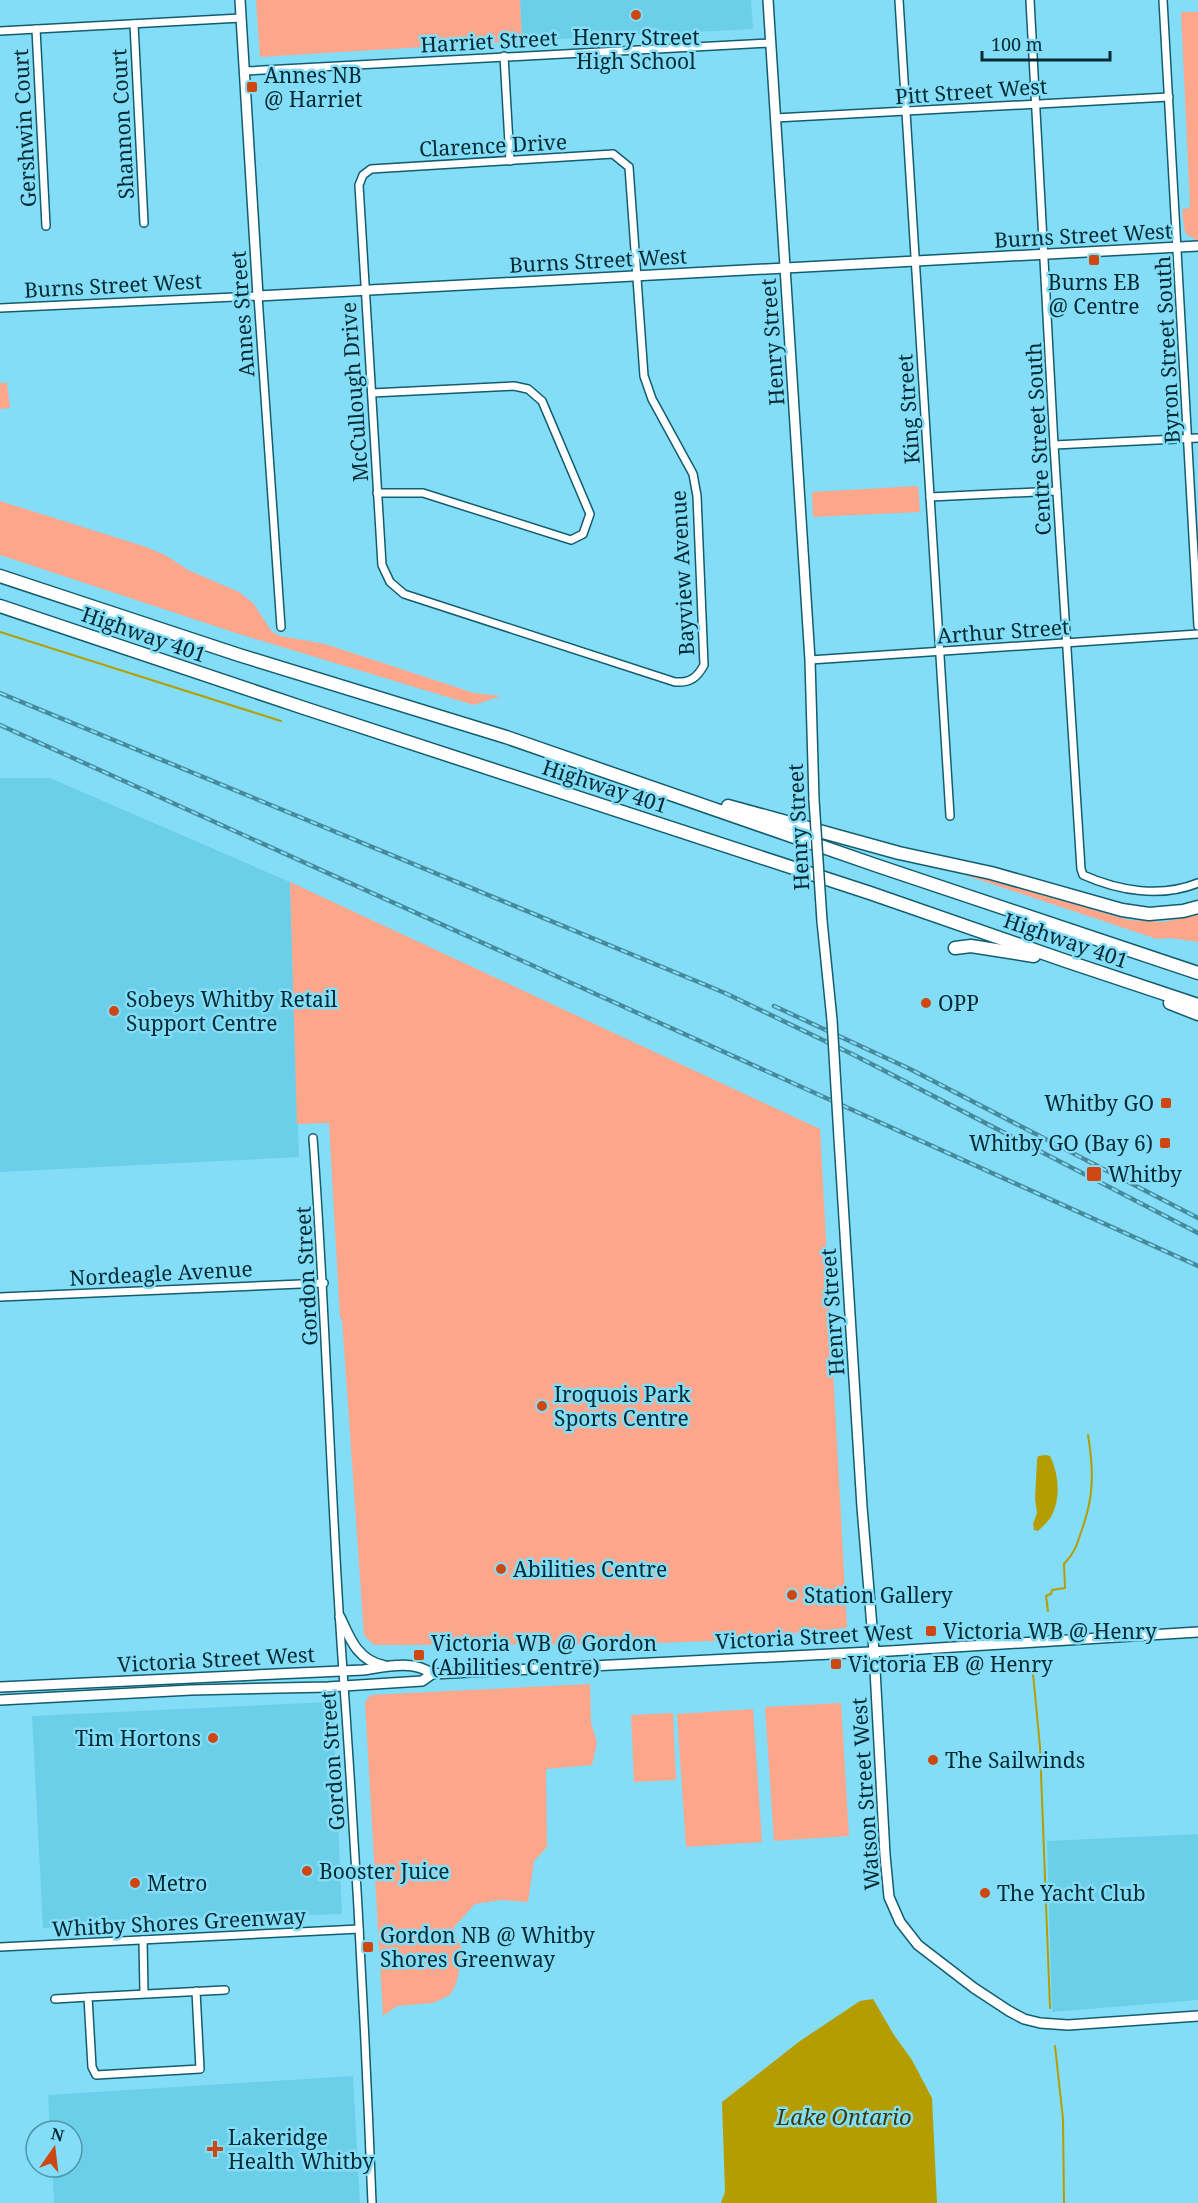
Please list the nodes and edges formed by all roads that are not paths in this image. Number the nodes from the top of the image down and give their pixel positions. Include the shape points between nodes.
1 (240, 0) edge
2 (768, 0) edge
3 (899, 0) edge
4 (1030, 0) edge
5 (1163, 0) edge
6 (241, 18) junction
7 (134, 24) junction
8 (36, 29) junction
9 (0, 31) edge
10 (770, 43) junction
11 (504, 56) junction
12 (245, 71) junction
13 (1169, 97) junction
14 (1036, 104) junction
15 (906, 112) junction
16 (775, 118) junction
17 (510, 161) junction
18 (144, 223) dead end
19 (46, 226) dead end
20 (1198, 246) edge
21 (1178, 248) junction
22 (1045, 255) junction
23 (914, 262) junction
24 (786, 269) junction
25 (636, 276) junction
26 (364, 290) junction
27 (258, 296) junction
28 (0, 308) edge
29 (372, 393) junction
30 (1188, 438) junction
31 (1198, 438) edge
32 (1054, 445) junction
33 (1057, 491) junction
34 (377, 493) junction
35 (930, 497) junction
36 (0, 576) edge
37 (0, 606) edge
38 (280, 627) dead end
39 (1198, 627) edge
40 (1198, 634) edge
41 (1067, 643) junction
42 (940, 651) junction
43 (810, 660) junction
44 (506, 737) junction
45 (950, 816) dead end
46 (1198, 883) edge
47 (1198, 907) edge
48 (955, 948) dead end
49 (1069, 962) junction
50 (1198, 972) edge
51 (1198, 1005) edge
52 (1198, 1014) edge
53 (314, 1138) dead end
54 (324, 1283) junction
55 (0, 1297) edge
56 (340, 1617) junction
57 (1198, 1632) edge
58 (874, 1652) junction
59 (390, 1667) junction
60 (343, 1671) junction
61 (432, 1674) junction
62 (344, 1685) junction
63 (0, 1687) edge
64 (0, 1700) edge
65 (359, 1929) junction
66 (143, 1940) junction
67 (0, 1947) edge
68 (225, 1990) dead end
69 (196, 1991) junction
70 (144, 1993) junction
71 (88, 1997) junction
72 (55, 1999) dead end
73 (1198, 2016) edge
74 (372, 2203) edge

1 - 6 main road, Annes Street
2 - 10 main road, Henry Street
3 - 15 street, King Street
4 - 14 street, Centre Street South
5 - 13 street, Byron Street South
6 - 7 street
6 - 12 main road, Annes Street
7 - 8 street
7 - 18 street, Shannon Court
8 - 9 street
8 - 19 street, Gershwin Court
10 - 11 street, Harriet Street
10 - 16 main road, Henry Street
11 - 12 street, Harriet Street
11 - 17 street
12 - 27 main road, Annes Street
13 - 14 street, Pitt Street West
13 - 21 street, Byron Street South
14 - 15 street, Pitt Street West
14 - 22 street, Centre Street South
15 - 16 street, Pitt Street West
15 - 23 street, King Street
16 - 24 main road, Henry Street
17 - 25 street, Clarence Drive via 613,154 629,167
17 - 26 street, Clarence Drive via 371,169 363,175 359,185
20 - 21 main road, Burns Street West
21 - 22 main road, Burns Street West
21 - 30 street, Byron Street South
22 - 23 main road, Burns Street West
22 - 32 street, Centre Street South
23 - 24 main road, Burns Street West
23 - 35 street, King Street
24 - 25 main road, Burns Street West
24 - 43 main road, Henry Street
25 - 26 main road, Burns Street West
25 - 34 street, Bayview Avenue via 644,376 651,399 693,474 698,496 704,665 698,675 684,683 675,682 404,594 390,582 382,565
26 - 27 main road, Burns Street West
26 - 29 street, McCullough Drive
27 - 28 street, Burns Street West
27 - 38 street, Annes Street
29 - 34 street, McCullough Drive
29 - 34 street via 514,386 528,389 542,401 590,514 584,534 571,540 423,493
30 - 31 street
30 - 32 street
30 - 39 street, Byron Street South
32 - 33 street, Centre Street South
33 - 35 street
33 - 41 street, Centre Street South
35 - 42 street, King Street
36 - 44 highway, Highway 401
37 - 49 highway, Highway 401
40 - 41 street, Arthur Street
41 - 42 street, Arthur Street
41 - 46 street, Centre Street South via 1083,875 1145,891 1174,891
42 - 43 street, Arthur Street
42 - 45 street, King Street
43 - 58 main road, Henry Street, bridge via 814,800
44 - 47 highway via 729,807 1122,910 1149,914
44 - 50 highway, Highway 401
48 - 49 highway via 971,946
49 - 51 highway, Highway 401
49 - 52 highway
53 - 54 street, Gordon Street
54 - 55 street, Nordeagle Avenue
54 - 56 street, Gordon Street
56 - 59 main road via 354,1648 376,1664
56 - 60 street, Gordon Street
57 - 58 main road, Victoria Street West
58 - 61 main road, Victoria Street West
58 - 73 main road, Watson Street West via 889,1898 910,1937 1009,2011 1040,2023 1068,2025
59 - 60 main road, Victoria Street West
59 - 61 main road, Victoria Street West via 421,1667
60 - 62 street, Gordon Street
60 - 63 main road, Victoria Street West
61 - 62 main road, Victoria Street West via 422,1681
62 - 64 main road, Victoria Street West
62 - 65 street, Gordon Street
65 - 66 street, Whitby Shores Greenway
65 - 74 street, Gordon Street
66 - 67 street, Whitby Shores Greenway
66 - 70 street
68 - 69 street
69 - 70 street
69 - 71 street via 200,2069 102,2075 96,2075 92,2067
70 - 71 street
71 - 72 street

